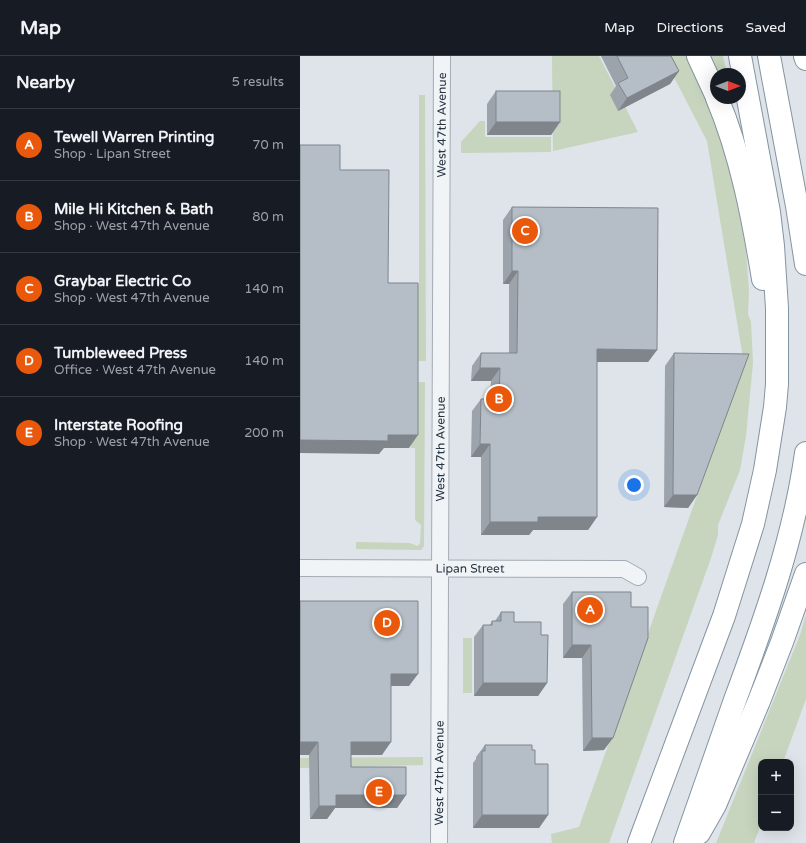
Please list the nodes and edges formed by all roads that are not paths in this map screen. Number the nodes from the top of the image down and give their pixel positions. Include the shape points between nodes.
1 (442, 56) edge
2 (698, 56) edge
3 (740, 56) edge
4 (769, 56) edge
5 (805, 56) edge
6 (806, 59) edge
7 (710, 82) edge
8 (719, 104) edge
9 (806, 264) edge
10 (777, 384) junction
11 (806, 453) edge
12 (300, 568) edge
13 (440, 569) junction
14 (806, 574) edge
15 (638, 577) dead end
16 (439, 843) edge
17 (639, 843) edge
18 (685, 843) edge
19 (694, 843) edge

1 - 13 street, West 47th Avenue
2 - 7 highway
3 - 10 highway via 773,246 777,308
4 - 9 highway
5 - 6 highway
8 - 10 highway via 732,138 750,211 766,297
10 - 17 highway via 765,470 753,524 724,616
11 - 18 highway via 792,528 773,594
12 - 13 street, Lipan Street
13 - 15 street, Lipan Street via 624,569
13 - 16 street, West 47th Avenue
14 - 19 highway via 759,701 715,805

